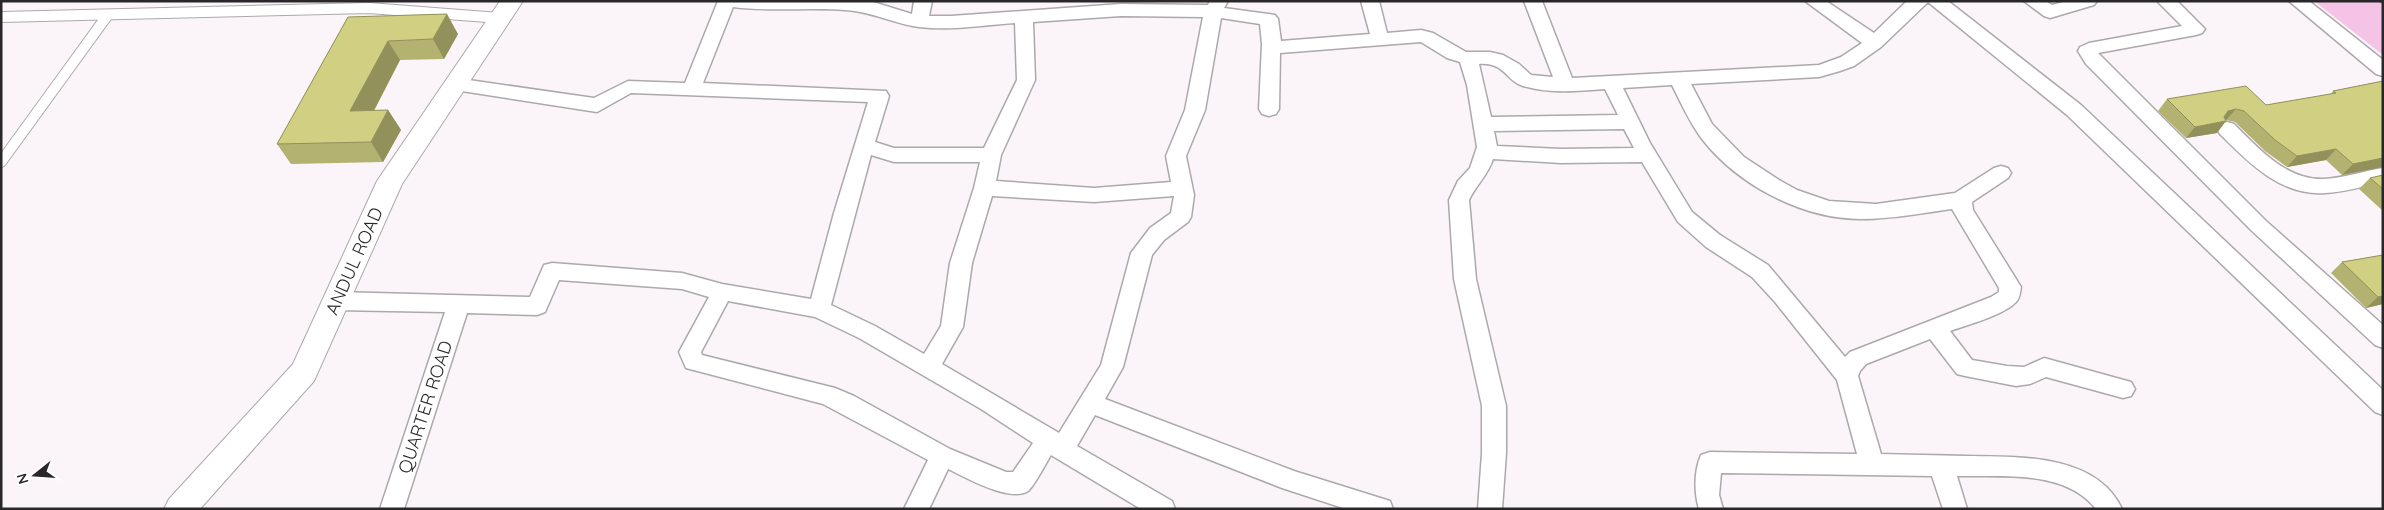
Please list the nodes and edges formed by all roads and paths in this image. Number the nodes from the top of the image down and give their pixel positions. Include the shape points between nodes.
1 (257, 1) edge
2 (728, 1) edge
3 (924, 1) edge
4 (1370, 1) edge
5 (1533, 1) edge
6 (1814, 1) edge
7 (1936, 1) edge
8 (2032, 1) edge
9 (2088, 1) edge
10 (2166, 1) edge
11 (2298, 1) edge
12 (1913, 2) edge
13 (1216, 6) edge
14 (1098, 7) edge
15 (506, 10) edge
16 (250, 12) junction
17 (106, 16) junction
18 (1, 17) edge
19 (1024, 17) junction
20 (919, 21) junction
21 (1380, 39) junction
22 (1875, 43) junction
23 (1271, 44) junction
24 (1468, 59) junction
25 (2383, 70) edge
26 (1678, 78) junction
27 (1611, 82) junction
28 (455, 84) junction
29 (1565, 84) junction
30 (691, 90) junction
31 (1269, 110) dead end
32 (1631, 122) junction
33 (1482, 124) junction
34 (2227, 129) edge
35 (864, 146) junction
36 (1485, 152) junction
37 (991, 155) junction
38 (1648, 155) junction
39 (1, 162) edge
40 (2001, 173) dead end
41 (2383, 175) edge
42 (984, 188) junction
43 (1183, 188) junction
44 (1961, 200) junction
45 (722, 292) junction
46 (335, 301) junction
47 (458, 305) junction
48 (819, 309) junction
49 (1934, 328) junction
50 (2383, 339) edge
51 (928, 368) junction
52 (1847, 376) junction
53 (2124, 389) dead end
54 (1089, 403) junction
55 (2383, 405) edge
56 (1055, 443) junction
57 (942, 456) junction
58 (1872, 466) junction
59 (1941, 466) junction
60 (180, 509) edge
61 (392, 509) edge
62 (916, 509) edge
63 (1163, 509) edge
64 (1382, 509) edge
65 (1490, 509) edge
66 (1711, 509) edge
67 (1956, 509) edge
68 (2110, 509) edge

1 - 16 lane
2 - 20 street via 862,6
2 - 30 street
3 - 20 street
4 - 21 street
5 - 29 street
6 - 22 street
7 - 55 street via 2074,110
8 - 9 street via 2050,12
10 - 50 street via 2196,29 2087,51 2258,224
11 - 25 street
12 - 22 street
13 - 14 street via 1121,10
13 - 23 street via 1269,19
13 - 43 street via 1194,110 1176,156
14 - 19 street
15 - 16 lane via 369,8
15 - 28 main road, ANDUL ROAD
16 - 17 lane
17 - 18 lane
17 - 39 lane
19 - 20 street
19 - 37 street via 1026,80
21 - 23 street via 1280,47
21 - 24 street via 1431,37 1458,56
22 - 26 street via 1844,64 1819,71
23 - 31 street
24 - 29 street via 1490,58 1504,62 1533,84
24 - 33 street via 1476,84
26 - 27 street
26 - 44 street via 1709,134 1729,156 1760,179 1806,201 1848,211 1878,211
27 - 29 street
27 - 32 street
28 - 30 street via 597,105 628,86
28 - 46 main road, ANDUL ROAD via 390,181
30 - 35 street via 879,96
32 - 33 street
32 - 38 street
33 - 36 street
34 - 41 street via 2262,163 2291,181 2324,186
35 - 37 street via 894,155
35 - 48 street
36 - 38 street via 1562,156
36 - 65 street via 1479,171 1459,200 1464,279 1494,406
37 - 42 street
38 - 52 street via 1685,217 1713,241 1760,271
40 - 44 street
42 - 43 street via 1094,195
42 - 51 street via 961,263 952,327
43 - 54 street via 1181,217 1157,234 1142,253 1112,367
44 - 49 street via 1963,211 2010,287 2009,296 1999,303
45 - 47 street via 682,281 552,271 537,306
45 - 48 street
45 - 57 street via 690,352 694,362 833,398
46 - 47 street
46 - 60 main road, ANDUL ROAD via 304,372
47 - 61 street, QUARTER ROAD
48 - 51 street via 867,332
49 - 52 street via 1858,358 1849,367
49 - 53 street via 1965,367 2018,376 2030,375 2044,367
51 - 56 street
52 - 58 street
54 - 56 street
54 - 64 street via 1291,481
56 - 57 street via 1020,483 1005,483
56 - 63 street
57 - 62 street
58 - 59 street
58 - 66 street via 1710,462 1707,495
59 - 67 street
59 - 68 street via 2050,470 2096,492

